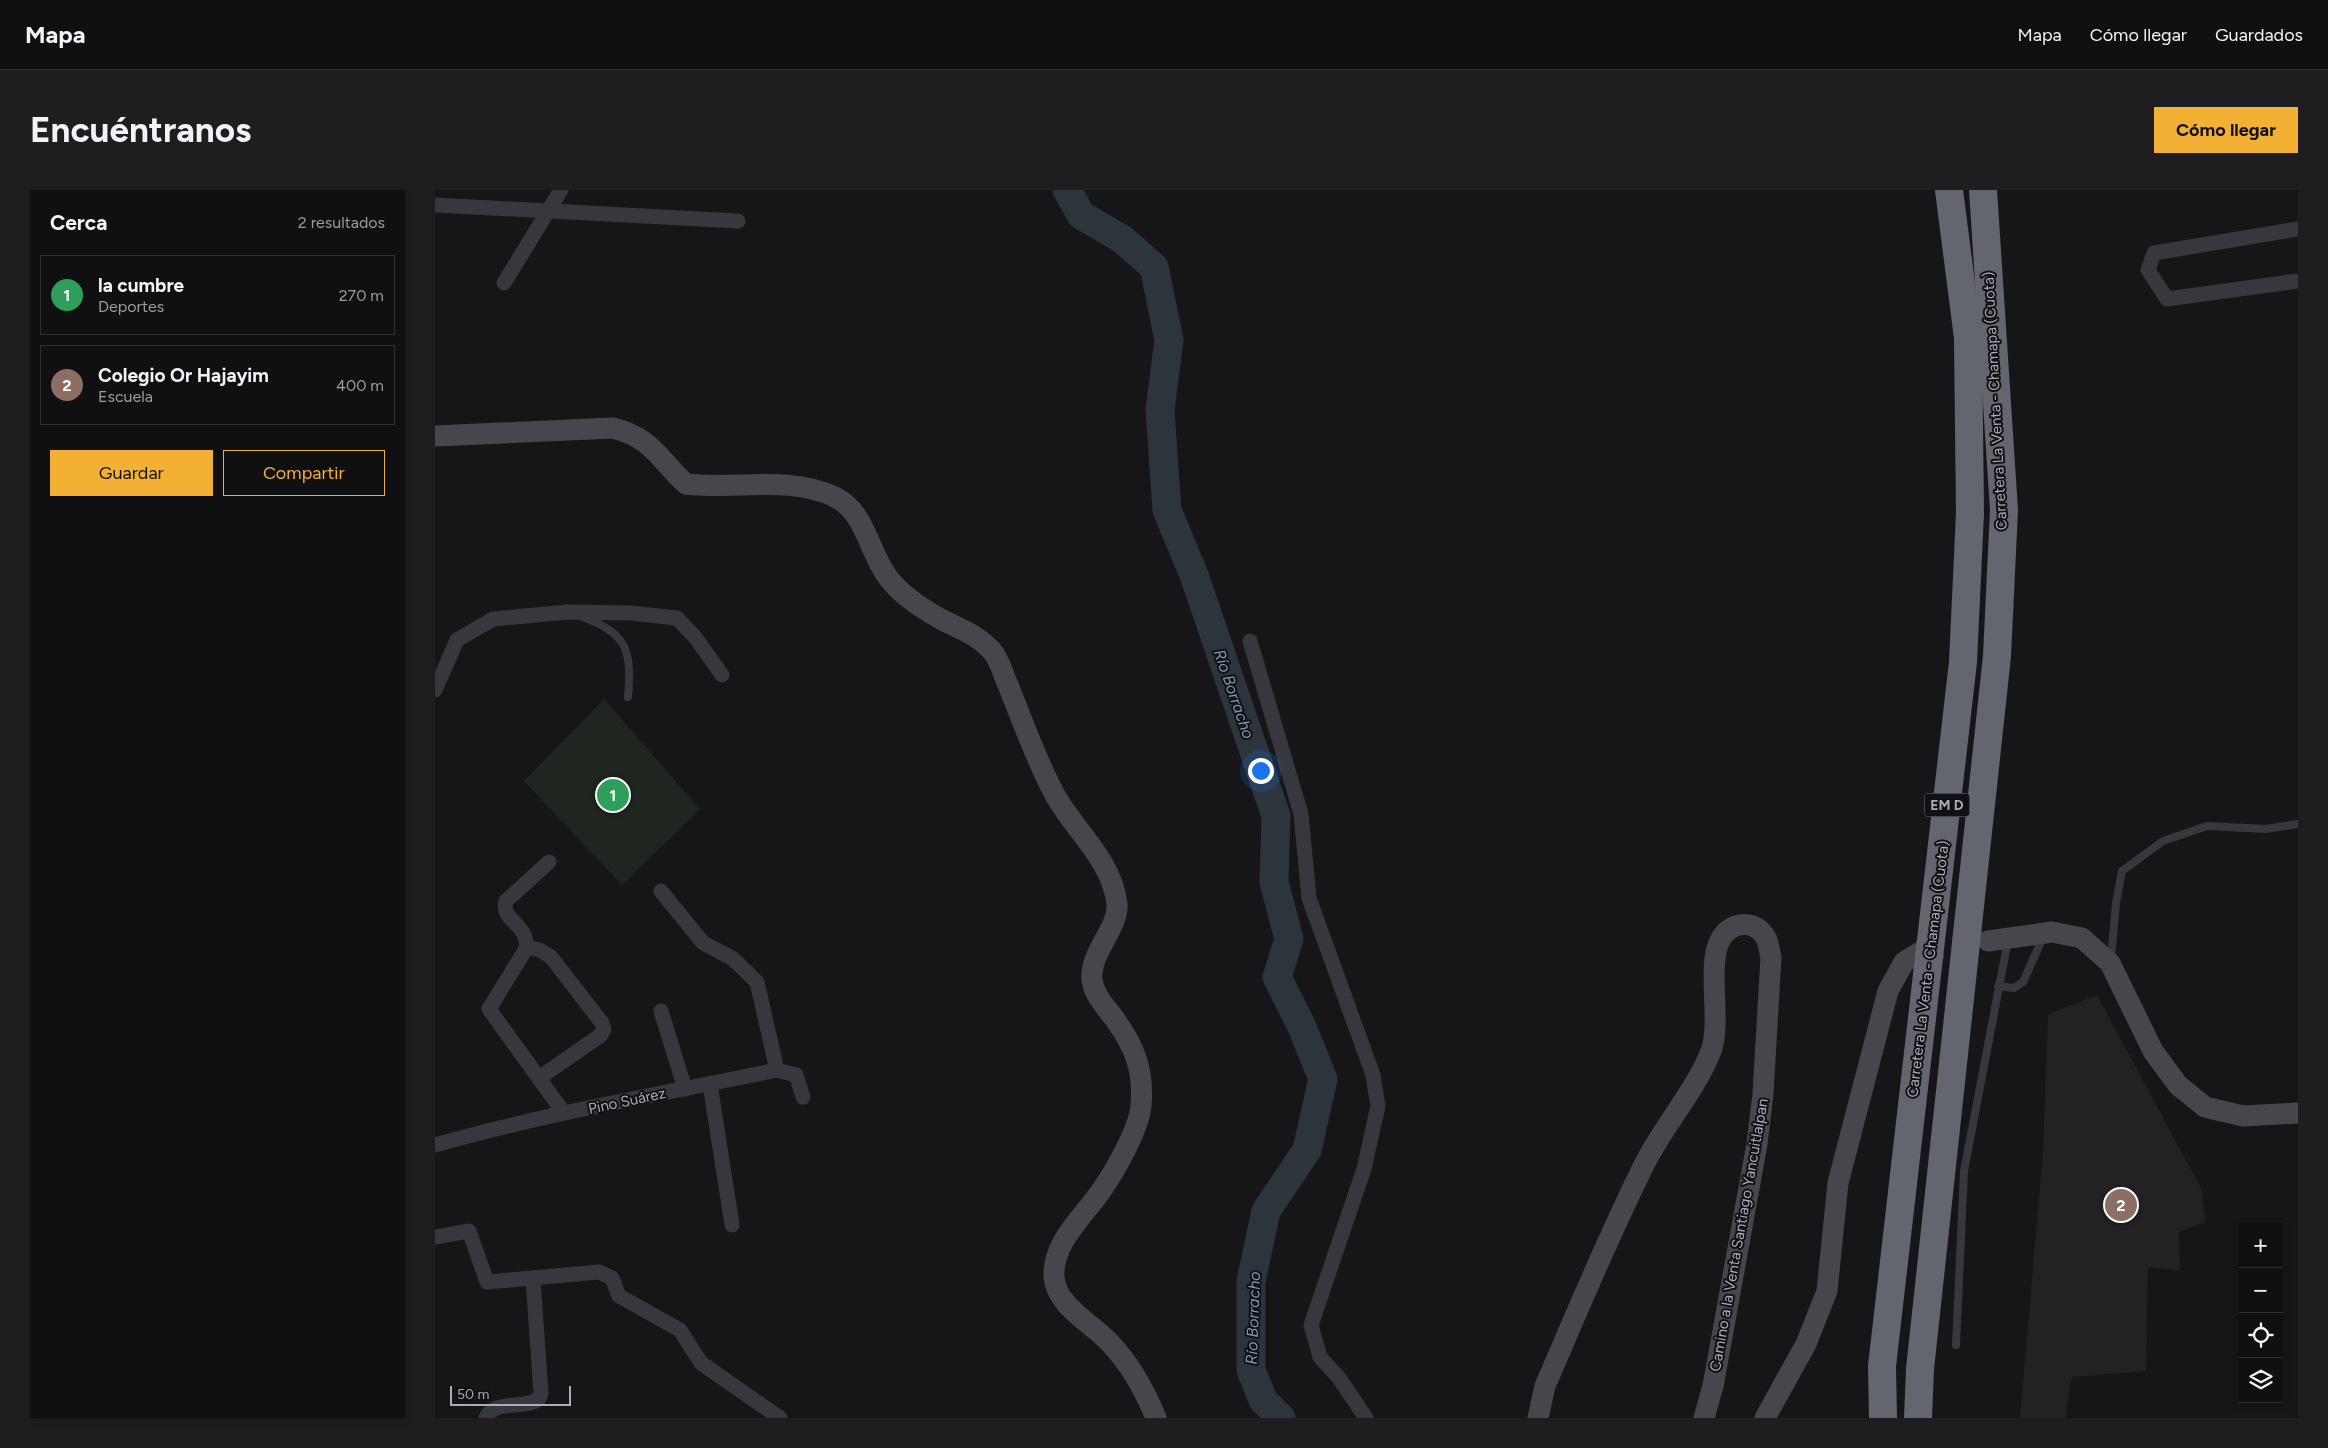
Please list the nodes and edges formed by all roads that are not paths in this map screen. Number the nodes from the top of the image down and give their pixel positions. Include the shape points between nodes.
1 (561, 190) edge
2 (1949, 190) edge
3 (1983, 190) edge
4 (435, 205) edge
5 (547, 211) junction
6 (738, 220) dead end
7 (2298, 229) edge
8 (2298, 281) edge
9 (504, 283) dead end
10 (435, 436) edge
11 (568, 612) junction
12 (1250, 641) dead end
13 (722, 675) dead end
14 (435, 690) edge
15 (628, 697) dead end
16 (2298, 824) edge
17 (549, 862) dead end
18 (661, 891) dead end
19 (2045, 933) junction
20 (1998, 940) joint
21 (527, 947) junction
22 (1922, 951) tunnel mouth
23 (2110, 963) junction
24 (1998, 986) junction
25 (661, 1011) dead end
26 (777, 1070) junction
27 (539, 1078) junction
28 (710, 1084) junction
29 (685, 1089) junction
30 (803, 1097) dead end
31 (564, 1113) junction
32 (2298, 1113) edge
33 (435, 1146) edge
34 (732, 1225) dead end
35 (435, 1237) edge
36 (533, 1279) junction
37 (1956, 1345) dead end
38 (486, 1418) edge
39 (780, 1418) edge
40 (1156, 1418) edge
41 (1366, 1418) edge
42 (1538, 1418) edge
43 (1704, 1418) edge
44 (1765, 1418) edge
45 (1883, 1418) edge
46 (1918, 1418) edge

1 - 5 street
2 - 45 highway, Carretera La Venta - Chamapa (Cuota) / EM D via 1968,338 1970,513 1963,662 1881,1366
3 - 46 highway, Carretera La Venta - Chamapa (Cuota) / EM D via 2004,510 1997,656 1919,1369
4 - 5 street
5 - 6 street
5 - 9 street
7 - 8 street via 2154,253 2148,270 2167,299
10 - 40 main road via 613,428 633,433 651,446 686,484 706,487 797,486 820,490 840,500 855,513 888,578 907,598 940,619 972,632 994,653 1056,796 1102,861 1113,890 1117,907 1093,963 1093,980 1096,994 1133,1050 1143,1079 1141,1111 1127,1145 1103,1189 1070,1230 1055,1260 1054,1281 1064,1299 1110,1343 1135,1376
11 - 13 street via 677,618
11 - 14 street via 493,619 457,640
11 - 15 lane via 611,629 623,642 628,657
12 - 41 street via 1301,814 1309,898 1373,1074 1378,1106 1364,1169 1311,1325 1320,1357 1339,1378
16 - 23 lane via 2266,829 2207,826 2163,842 2123,872 2116,903
17 - 21 street via 506,901 504,907 506,914 524,934
18 - 26 street via 703,943 732,958 757,982
19 - 20 main road
19 - 23 main road via 2082,938
19 - 24 lane via 2023,982 2014,988
20 - 24 lane
21 - 27 street via 489,1010
21 - 27 street via 551,957 604,1030
22 - 44 main road via 1904,962 1888,991 1838,1183 1827,1291 1806,1344
23 - 32 main road via 2153,1051 2178,1085 2205,1107 2243,1116
24 - 37 lane via 1964,1171
25 - 29 street
26 - 28 street, Pino Suárez
26 - 30 street via 796,1075
27 - 31 street
28 - 29 street, Pino Suárez
28 - 34 street
29 - 31 street, Pino Suárez
31 - 33 street, Pino Suárez via 542,1116
35 - 36 street via 469,1231 487,1282
36 - 38 street via 539,1399 496,1408 489,1411
36 - 39 street via 599,1272 612,1278 619,1296 680,1330 701,1363
42 - 43 main road, Camino a la Venta Santiago Yancuitlalpan via 1545,1386 1645,1163 1711,1050 1717,944 1726,932 1748,924 1767,939 1771,956 1763,1094 1748,1196 1713,1386

